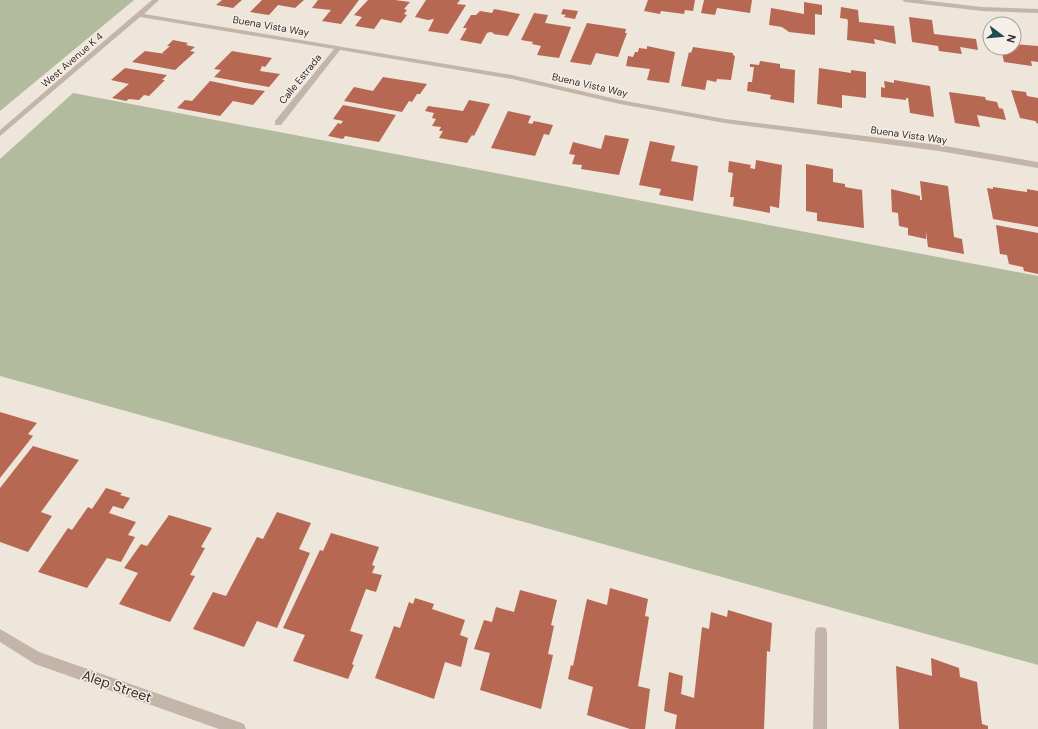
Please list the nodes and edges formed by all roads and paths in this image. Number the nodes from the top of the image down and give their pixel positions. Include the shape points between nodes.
1 (156, 0) edge
2 (905, 0) edge
3 (1038, 11) edge
4 (140, 14) junction
5 (338, 48) junction
6 (278, 123) dead end
7 (0, 134) edge
8 (1038, 165) edge
9 (821, 633) dead end
10 (0, 635) edge
11 (239, 729) edge
12 (820, 729) edge

1 - 4 street, West Avenue K 4
2 - 3 street via 982,9
4 - 5 street, Buena Vista Way
4 - 7 street, West Avenue K 4
5 - 6 street, Calle Estrada
5 - 8 street, Buena Vista Way via 512,77 620,102 725,121 939,148
9 - 12 street
10 - 11 street, Alep Street via 35,657

